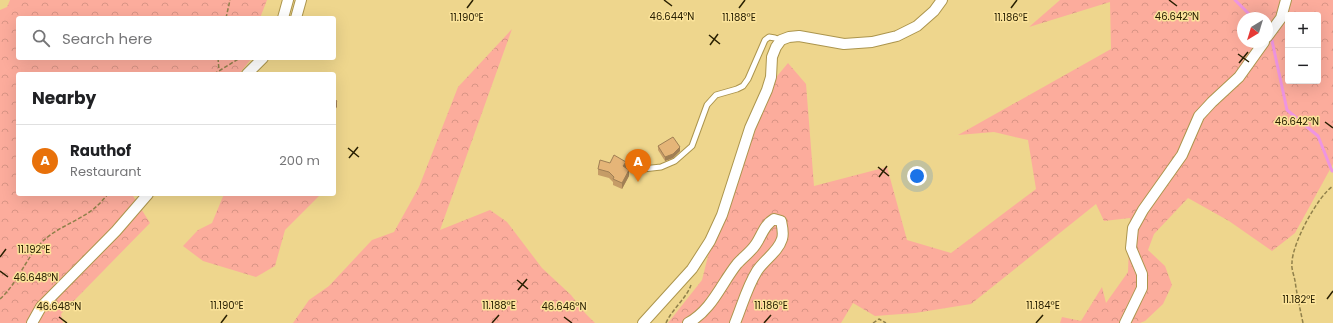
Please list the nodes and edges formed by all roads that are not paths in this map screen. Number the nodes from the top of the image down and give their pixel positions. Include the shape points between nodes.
1 (288, 0) edge
2 (301, 0) edge
3 (942, 0) edge
4 (1286, 0) edge
5 (284, 16) edge
6 (297, 16) edge
7 (1273, 29) edge
8 (782, 40) junction
9 (1260, 48) edge
10 (262, 60) edge
11 (249, 72) edge
12 (642, 169) dead end
13 (146, 196) edge
14 (32, 323) edge
15 (643, 323) edge
16 (688, 323) edge
17 (735, 323) edge
18 (1124, 323) edge

1 - 5 street
2 - 6 street
3 - 8 street via 917,26 897,36 872,42 844,44 799,36
4 - 7 street via 1281,18
8 - 12 lane via 769,37 765,40 743,86 716,95 708,105 692,146 685,153 661,168
8 - 15 street via 772,57 771,77 767,90 750,128 722,215 710,241 692,269
9 - 18 street via 1239,77 1200,116 1182,155 1133,228 1130,248 1142,274 1142,288
10 - 11 street
13 - 14 street via 41,308
16 - 17 street via 707,308 737,265 756,245 768,223 774,219 781,221 782,239 749,286

